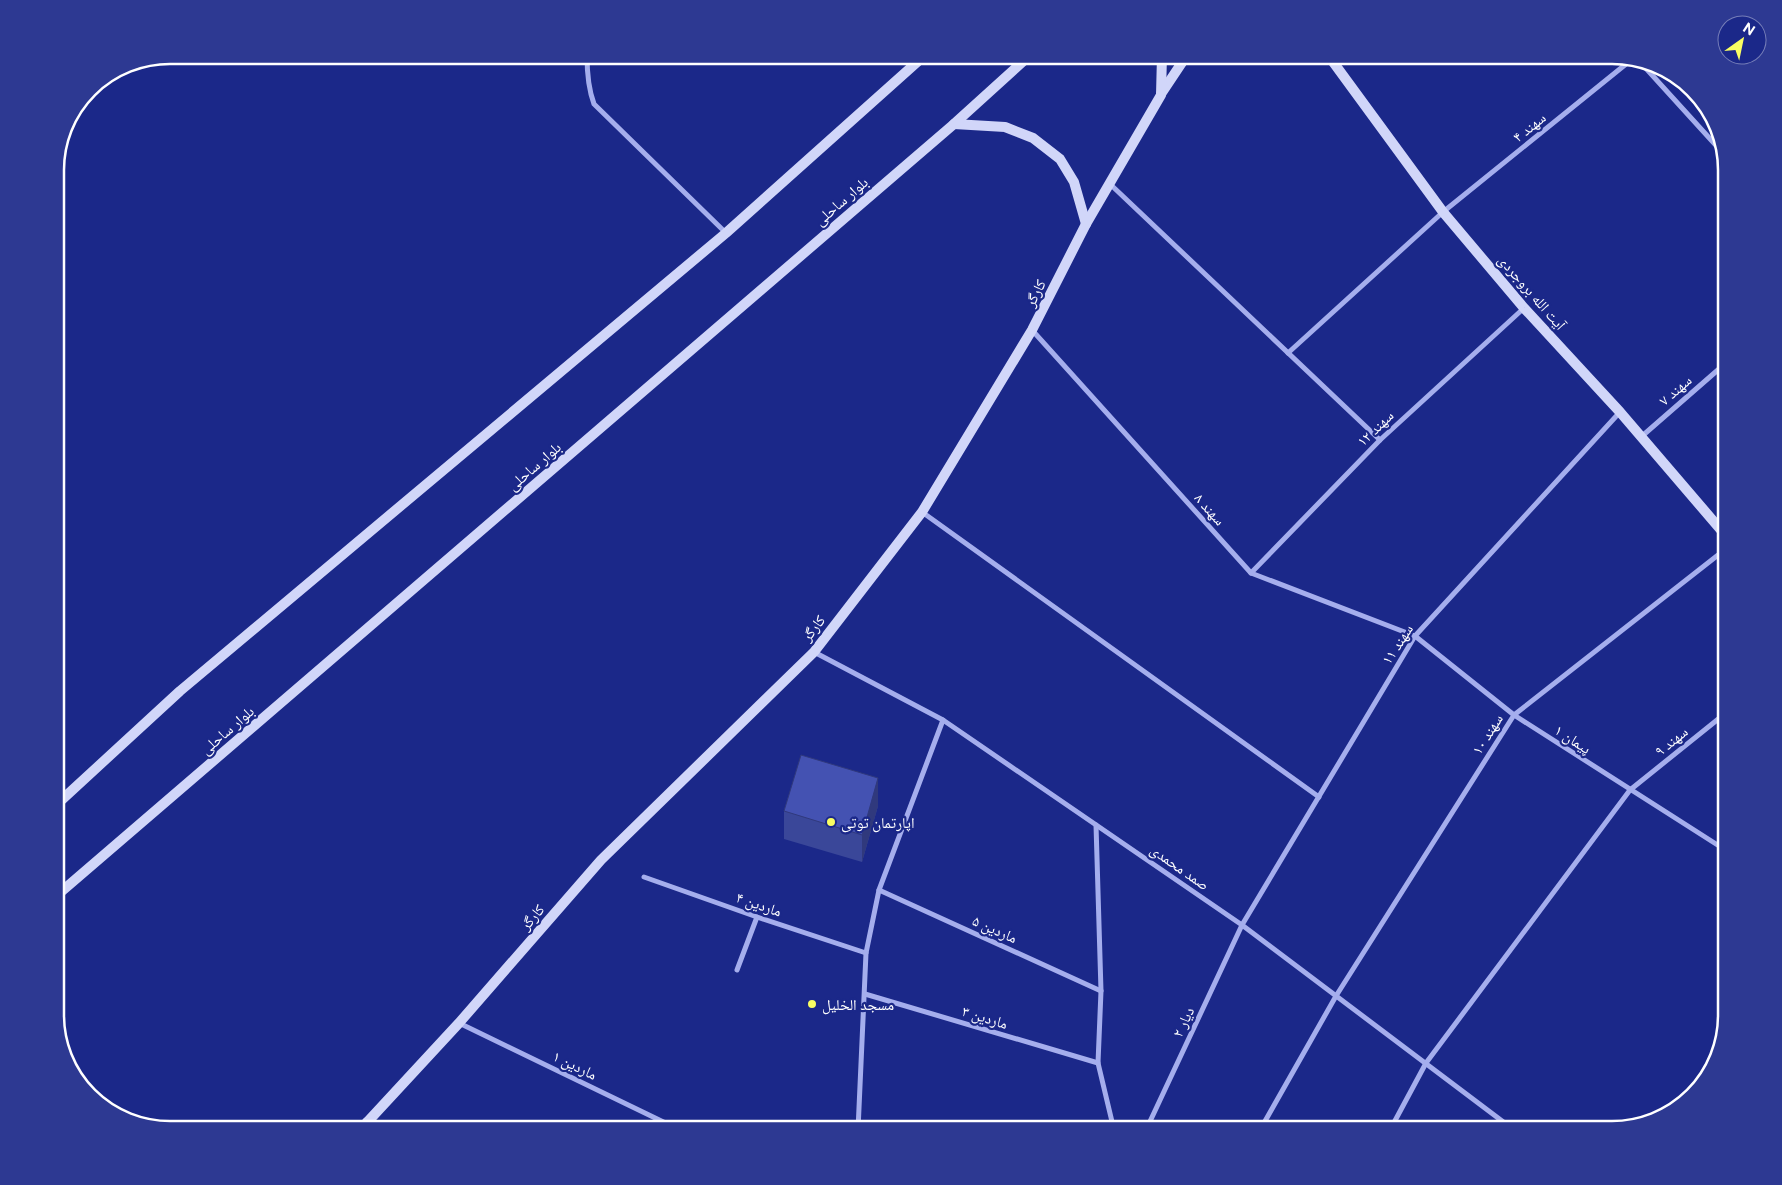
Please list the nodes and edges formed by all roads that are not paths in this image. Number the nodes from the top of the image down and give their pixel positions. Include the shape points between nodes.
1 (587, 64) edge
2 (915, 64) edge
3 (1020, 64) edge
4 (1162, 64) edge
5 (1181, 64) edge
6 (1335, 64) edge
7 (1625, 65) edge
8 (1647, 70) edge
9 (1161, 95) junction
10 (954, 124) junction
11 (1715, 145) edge
12 (1110, 184) junction
13 (1443, 212) junction
14 (1086, 224) junction
15 (726, 233) junction
16 (1524, 308) junction
17 (1032, 330) junction
18 (1288, 352) junction
19 (1718, 370) edge
20 (1620, 412) junction
21 (1640, 437) junction
22 (1380, 440) junction
23 (922, 512) junction
24 (1718, 527) edge
25 (1718, 555) edge
26 (1251, 574) junction
27 (1415, 636) junction
28 (814, 652) junction
29 (1514, 716) junction
30 (1718, 719) edge
31 (943, 720) junction
32 (1630, 790) junction
33 (1319, 797) junction
34 (64, 798) edge
35 (1096, 825) junction
36 (1718, 845) edge
37 (644, 877) dead end
38 (64, 889) edge
39 (879, 890) junction
40 (758, 917) junction
41 (1242, 925) junction
42 (866, 953) junction
43 (737, 970) dead end
44 (1101, 991) junction
45 (864, 994) junction
46 (1336, 996) junction
47 (459, 1023) junction
48 (1098, 1063) junction
49 (1426, 1064) junction
50 (368, 1121) edge
51 (661, 1121) edge
52 (858, 1121) edge
53 (1112, 1121) edge
54 (1150, 1121) edge
55 (1265, 1121) edge
56 (1395, 1121) edge
57 (1502, 1121) edge

1 - 15 street via 589,91 594,104
2 - 15 main road
3 - 10 main road, بلوار ساحلی
4 - 9 main road, کارگر
5 - 9 main road
6 - 13 main road, آیت الله بروجردی
7 - 13 street, سهند ۴
8 - 11 street
9 - 12 main road, کارگر
10 - 14 main road via 1005,127 1033,138 1060,159 1074,182
10 - 38 main road, بلوار ساحلی
12 - 14 main road, کارگر
12 - 18 street
13 - 16 main road, آیت الله بروجردی
13 - 18 street, سهند ۴
14 - 17 main road, کارگر
15 - 34 main road via 180,691
16 - 20 main road, آیت الله بروجردی
16 - 22 street, سهند ۱۲
17 - 23 main road, کارگر
17 - 26 street, سهند ۸
18 - 22 street
19 - 21 street, سهند ۷
20 - 21 main road, آیت الله بروجردی
20 - 27 street, سهند ۱۱
21 - 24 main road, آیت الله بروجردی
22 - 26 street, سهند ۱۲
23 - 28 main road, کارگر
23 - 33 street
25 - 29 street, سهند ۱۰
26 - 27 street, سهند ۸
27 - 29 street, پیمان ۱
27 - 33 street, سهند ۱۱
28 - 31 street, صمد محمدی
28 - 47 main road, کارگر via 601,860
29 - 32 street, پیمان ۱
29 - 46 street, سهند ۱۰
30 - 32 street, سهند ۹
31 - 35 street, صمد محمدی
31 - 39 street
32 - 36 street, پیمان ۱
32 - 49 street, سهند ۹
33 - 41 street, سهند ۱۱
35 - 41 street, صمد محمدی
35 - 44 street
37 - 40 street, ماردین ۴
39 - 42 street
39 - 44 street, ماردین ۵
40 - 42 street, ماردین ۴
40 - 43 street
41 - 46 street, صمد محمدی
41 - 54 street, دیار ۲
42 - 45 street
44 - 48 street
45 - 48 street, ماردین ۳
45 - 52 street
46 - 49 street, صمد محمدی
46 - 55 street, سهند ۱۰
47 - 50 main road, کارگر
47 - 51 street, ماردین ۱
48 - 53 street
49 - 56 street, سهند ۹
49 - 57 street, صمد محمدی

